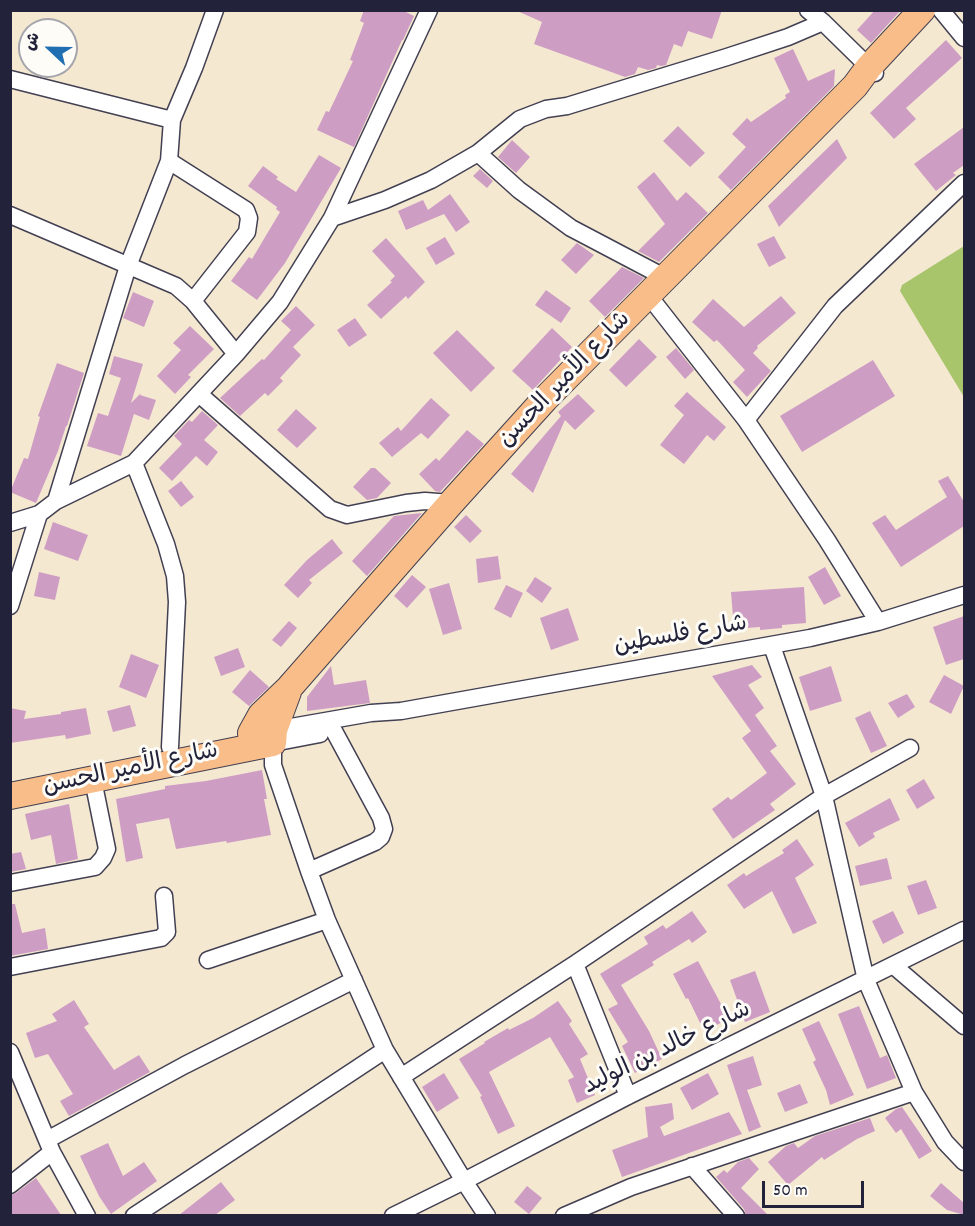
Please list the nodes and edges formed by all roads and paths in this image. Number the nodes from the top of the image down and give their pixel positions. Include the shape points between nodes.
1 (214, 10) edge
2 (429, 10) edge
3 (808, 10) edge
4 (922, 10) edge
5 (940, 10) edge
6 (823, 22) junction
7 (964, 38) edge
8 (867, 76) junction
9 (10, 79) edge
10 (172, 120) junction
11 (478, 153) junction
12 (169, 161) junction
13 (964, 183) edge
14 (10, 215) edge
15 (332, 218) junction
16 (128, 266) junction
17 (658, 287) junction
18 (193, 301) junction
19 (236, 354) junction
20 (199, 394) junction
21 (746, 420) junction
22 (134, 463) junction
23 (56, 501) junction
24 (451, 503) junction
25 (39, 514) junction
26 (10, 523) edge
27 (964, 595) edge
28 (10, 606) edge
29 (878, 622) junction
30 (772, 646) junction
31 (401, 711) junction
32 (334, 731) junction
33 (265, 743) junction
34 (170, 747) junction
35 (910, 747) dead end
36 (10, 778) edge
37 (93, 780) junction
38 (10, 796) edge
39 (824, 796) junction
40 (309, 872) junction
41 (10, 883) edge
42 (164, 896) dead end
43 (327, 920) junction
44 (964, 930) edge
45 (208, 960) dead end
46 (575, 964) junction
47 (894, 966) junction
48 (10, 968) edge
49 (354, 980) junction
50 (866, 980) junction
51 (964, 1026) edge
52 (385, 1050) junction
53 (10, 1052) edge
54 (401, 1077) junction
55 (914, 1092) junction
56 (628, 1096) junction
57 (49, 1146) junction
58 (964, 1162) edge
59 (693, 1166) junction
60 (464, 1181) junction
61 (10, 1185) edge
62 (87, 1215) edge
63 (134, 1215) edge
64 (393, 1215) edge
65 (487, 1215) edge
66 (564, 1215) edge
67 (736, 1215) edge

1 - 10 street
2 - 15 street
3 - 6 street
4 - 8 main road, شارع الأمير الحسن
5 - 7 street
5 - 8 main road, شارع الأمير الحسن
6 - 8 street
6 - 11 street via 727,57 546,109 520,119
8 - 17 main road, شارع الأمير الحسن
9 - 10 street
10 - 12 street
11 - 15 street via 431,180
11 - 17 street via 519,190
12 - 16 street
12 - 18 street via 246,210 249,218 247,232
13 - 21 street via 835,306
14 - 16 street
15 - 19 street via 280,302
16 - 18 street via 177,286
16 - 23 street
17 - 21 street
17 - 24 main road, شارع الأمير الحسن via 545,399
18 - 19 street
19 - 20 street
20 - 22 street
20 - 24 street via 330,509 347,515 415,502
21 - 29 street
22 - 23 street
22 - 34 street via 175,576
23 - 25 street
24 - 33 main road, شارع الأمير الحسن via 261,715
25 - 26 street
25 - 28 street
27 - 29 street, شارع فلسطين
29 - 30 street, شارع فلسطين
30 - 31 street, شارع فلسطين
30 - 39 street
31 - 32 street, شارع فلسطين
31 - 33 street, شارع فلسطين via 371,713
32 - 33 street, شارع فلسطين
32 - 40 street via 384,829 375,842
33 - 34 main road, شارع الأمير الحسن
33 - 37 main road, شارع الأمير الحسن
33 - 40 street
34 - 36 main road, شارع الأمير الحسن
35 - 39 street
37 - 38 main road, شارع الأمير الحسن
37 - 41 street via 107,849 104,858 94,867
39 - 46 street
39 - 50 street
40 - 43 street
42 - 48 street via 167,932 161,938
43 - 45 street
43 - 49 street
44 - 47 street, شارع خالد بن الوليد
46 - 54 street
46 - 56 street
47 - 50 street, شارع خالد بن الوليد
47 - 51 street
49 - 52 street
49 - 57 street via 185,1065
50 - 55 street
50 - 56 street, شارع خالد بن الوليد
52 - 54 street
52 - 63 street
53 - 57 street
54 - 60 street
55 - 58 street via 945,1142
55 - 59 street
56 - 60 street, شارع خالد بن الوليد
57 - 61 street
57 - 62 street
59 - 66 street
59 - 67 street
60 - 64 street, شارع خالد بن الوليد
60 - 65 street

